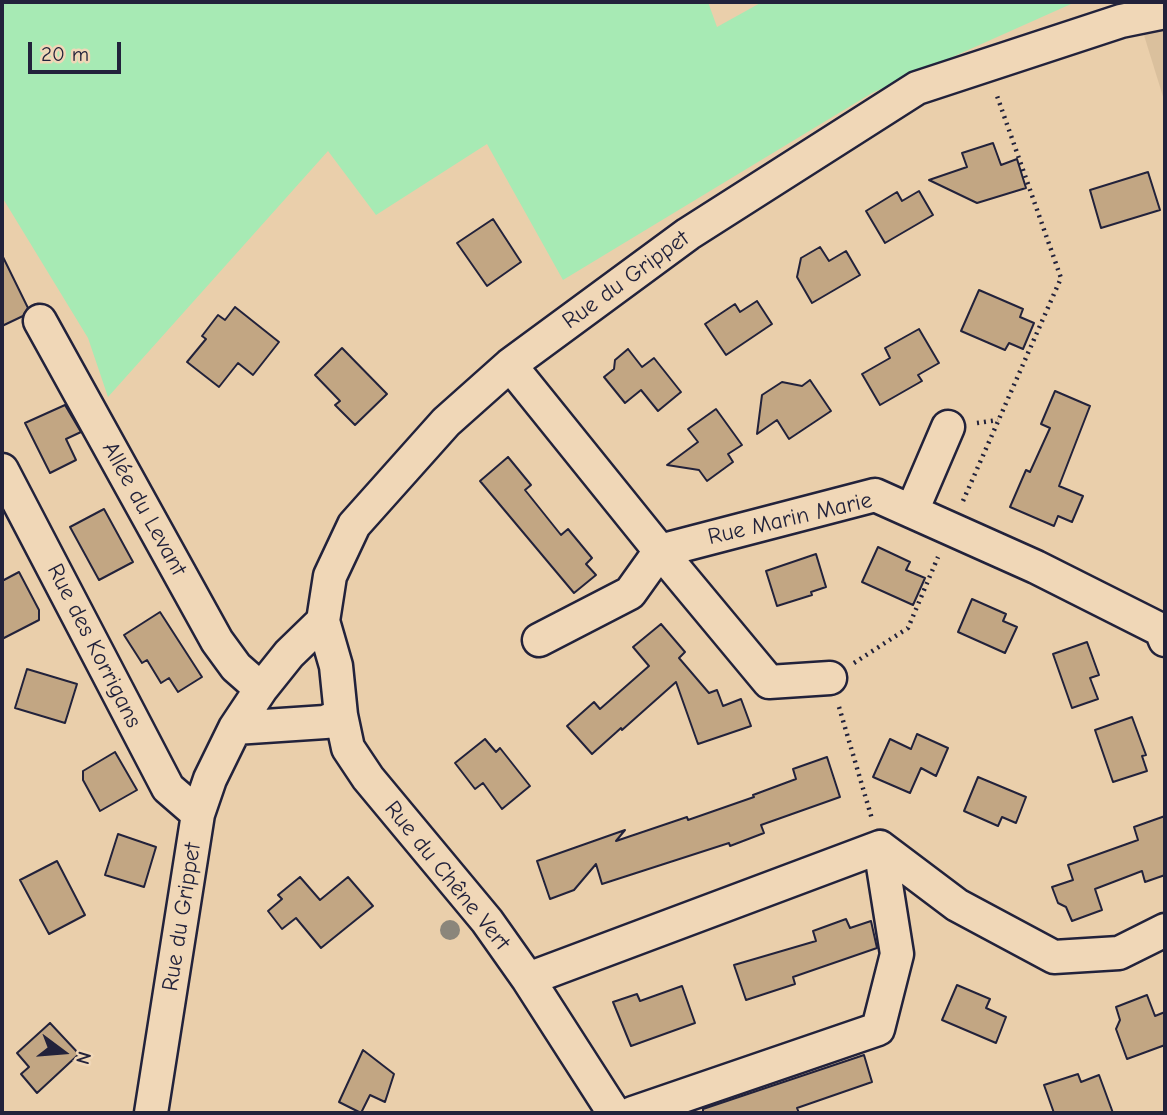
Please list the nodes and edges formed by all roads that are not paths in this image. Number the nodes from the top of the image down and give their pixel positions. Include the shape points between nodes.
1 (1165, 12) edge
2 (1095, 15) edge
3 (40, 321) dead end
4 (510, 365) junction
5 (948, 427) dead end
6 (2, 470) edge
7 (912, 511) junction
8 (660, 551) junction
9 (323, 621) junction
10 (539, 640) dead end
11 (1165, 640) edge
12 (830, 678) road end
13 (261, 689) junction
14 (341, 715) junction
15 (235, 728) junction
16 (198, 814) junction
17 (880, 847) junction
18 (1165, 930) edge
19 (528, 979) junction
20 (151, 1113) edge
21 (614, 1113) edge
22 (634, 1113) edge

1 - 2 street, Rue du Grippet
2 - 4 street, Rue du Grippet via 986,66 916,88 688,234
3 - 13 street, Allée du Levant via 217,641 236,667
4 - 8 street
4 - 9 street, Rue du Grippet via 446,422 354,525 330,576
5 - 7 street
6 - 16 street, Rue des Korrigans via 168,788
7 - 8 street, Rue Marin Marie via 875,495
7 - 11 street, Rue Marin Marie via 1161,630
8 - 10 street via 630,593
8 - 12 street via 769,682
9 - 13 street, Rue du Grippet
9 - 14 street, Rue du Chêne Vert via 336,666
13 - 15 street, Rue du Grippet
14 - 15 street via 325,722
14 - 19 street, Rue du Chêne Vert via 348,748 368,778 487,921
15 - 16 street, Rue du Grippet
16 - 20 street, Rue du Grippet
17 - 18 street via 957,905 1054,957 1119,953
17 - 19 street
17 - 22 street via 897,954 878,1029
19 - 21 street, Rue du Chêne Vert

